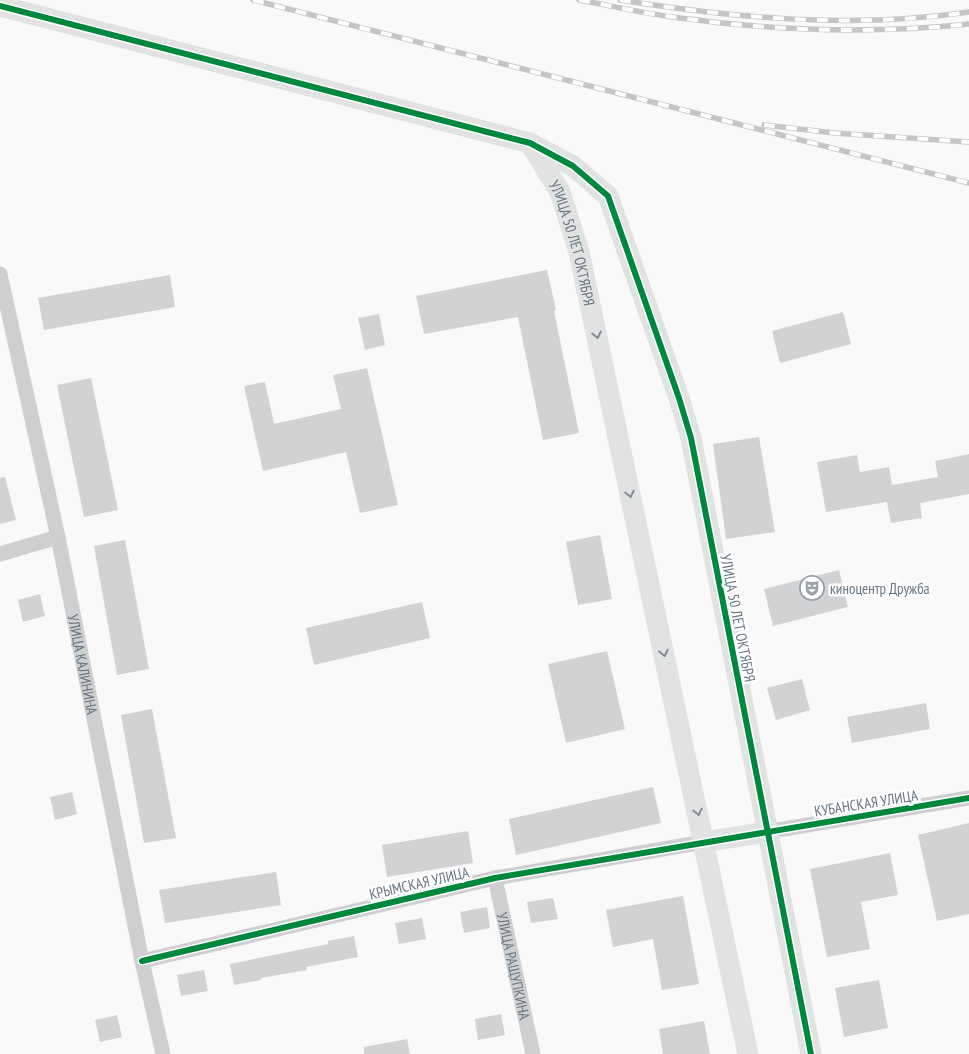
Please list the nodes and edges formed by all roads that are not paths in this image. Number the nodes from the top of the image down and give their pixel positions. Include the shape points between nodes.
1 (0, 6) edge
2 (530, 143) junction
3 (0, 274) edge
4 (58, 537) junction
5 (0, 554) edge
6 (969, 798) edge
7 (766, 832) junction
8 (704, 842) junction
9 (495, 878) junction
10 (142, 961) junction
11 (163, 1054) edge
12 (533, 1054) edge
13 (748, 1054) edge
14 (811, 1054) edge

1 - 2 street
2 - 7 street, УЛИЦА 50 ЛЕТ ОКТЯБРЯ via 573,166 608,196 679,398 691,438
2 -> 8 street, УЛИЦА 50 ЛЕТ ОКТЯБРЯ via 560,192 579,252
3 - 4 street, УЛИЦА КАЛИНИНА
4 - 5 street
4 - 10 street, УЛИЦА КАЛИНИНА
6 - 7 street, КУБАНСКАЯ УЛИЦА
7 - 8 street
7 - 14 street, УЛИЦА 50 ЛЕТ ОКТЯБРЯ
8 - 9 street, КРЫМСКАЯ УЛИЦА
8 - 13 street, УЛИЦА 50 ЛЕТ ОКТЯБРЯ
9 - 10 street, КРЫМСКАЯ УЛИЦА
9 - 12 street, УЛИЦА РАЩУПКИНА
10 - 11 street, УЛИЦА КАЛИНИНА

